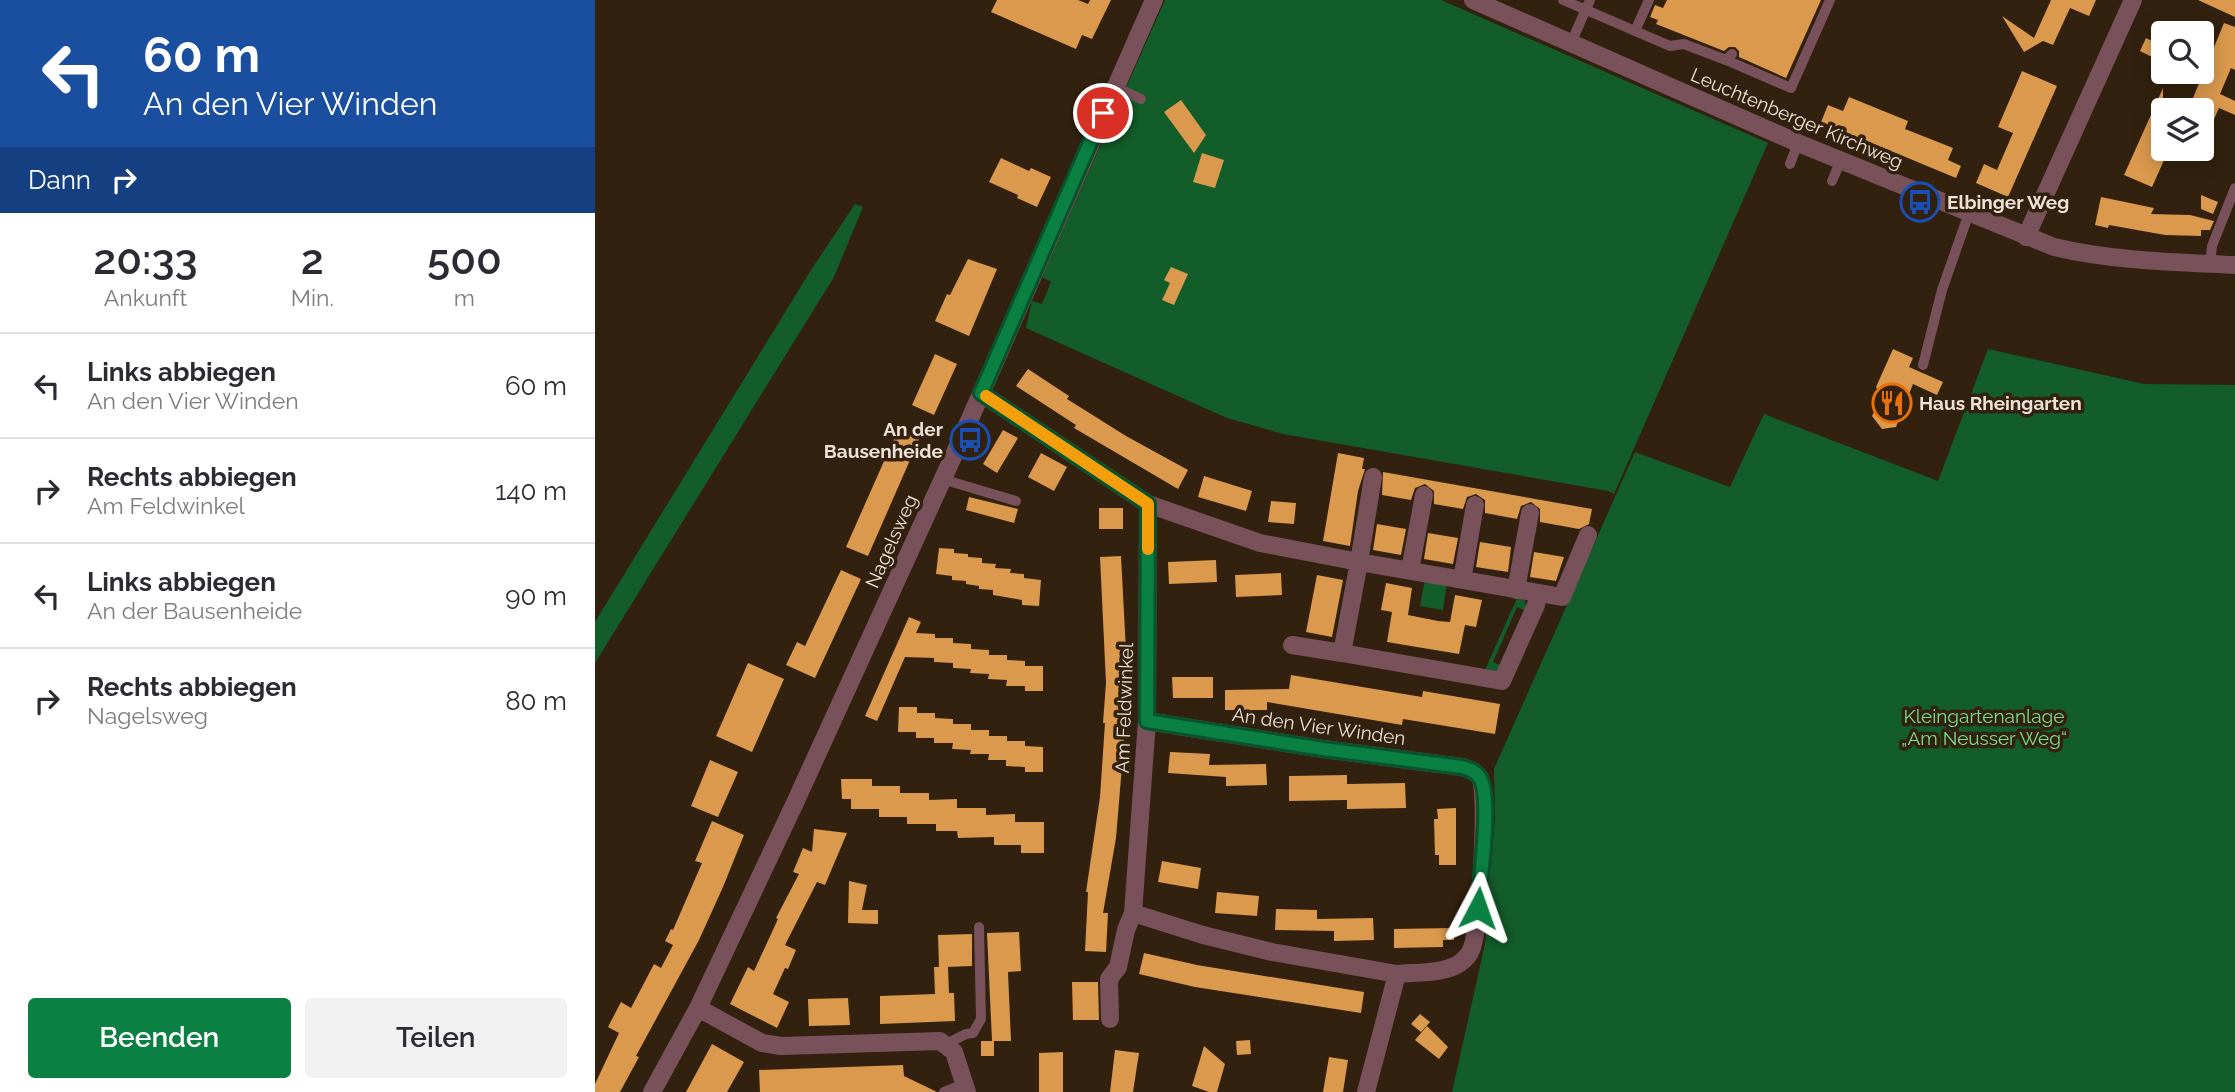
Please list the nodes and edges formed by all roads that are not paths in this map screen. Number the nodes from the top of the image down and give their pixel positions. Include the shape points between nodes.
1 (1154, 0) edge
2 (1473, 0) edge
3 (1563, 0) edge
4 (1649, 0) edge
5 (1830, 0) edge
6 (2133, 0) edge
7 (1588, 5) edge
8 (1635, 31) junction
9 (1571, 43) junction
10 (1115, 87) junction
11 (1141, 99) dead end
12 (1798, 143) junction
13 (1841, 160) junction
14 (1790, 163) dead end
15 (1832, 181) dead end
16 (2235, 188) edge
17 (1969, 213) junction
18 (2026, 237) junction
19 (2210, 264) junction
20 (2235, 265) edge
21 (1923, 365) dead end
22 (981, 393) junction
23 (1373, 477) dead end
24 (942, 479) junction
25 (1424, 495) dead end
26 (1016, 501) dead end
27 (1148, 504) junction
28 (1475, 505) dead end
29 (1530, 513) dead end
30 (1588, 535) dead end
31 (1359, 562) junction
32 (1410, 570) junction
33 (1462, 580) junction
34 (1516, 590) junction
35 (1538, 593) junction
36 (1292, 645) dead end
37 (1342, 653) junction
38 (1147, 721) junction
39 (1133, 913) junction
40 (979, 927) dead end
41 (1397, 974) junction
42 (698, 1008) junction
43 (1110, 1019) dead end
44 (946, 1044) junction
45 (966, 1088) edge
46 (652, 1092) edge
47 (944, 1092) edge
48 (1366, 1092) edge

1 - 10 street, Nagelsweg
2 - 9 street, Leuchtenberger Kirchweg
3 - 7 lane
4 - 8 lane
5 - 8 lane via 1791,88 1729,57 1684,44 1670,47
6 - 18 street
7 - 8 lane
7 - 9 lane
9 - 12 street, Leuchtenberger Kirchweg
10 - 11 lane
10 - 22 street, Nagelsweg
12 - 13 street, Leuchtenberger Kirchweg
12 - 14 lane
13 - 15 lane
13 - 17 street, Leuchtenberger Kirchweg
16 - 19 lane via 2212,246
17 - 18 street, Leuchtenberger Kirchweg
17 - 21 lane
18 - 19 street, Leuchtenberger Kirchweg via 2081,253
19 - 20 street, Leuchtenberger Kirchweg
22 - 24 street, Nagelsweg
22 - 27 street
23 - 31 street
24 - 26 lane
24 - 42 street, Nagelsweg
25 - 32 street
27 - 31 street via 1260,543
27 - 38 street, Am Feldwinkel
28 - 33 street
29 - 34 street
30 - 35 street via 1562,597
31 - 32 street
31 - 37 street
32 - 33 street
33 - 34 street
34 - 35 street
35 - 37 street via 1502,681
36 - 37 street
38 - 39 street, Am Feldwinkel
38 - 41 street, An den Vier Winden via 1473,770 1481,779 1485,808 1471,950 1448,968
39 - 41 street via 1272,953
39 - 43 street, Am Feldwinkel via 1118,967 1109,979
40 - 44 lane via 981,1019 973,1032
41 - 48 street
42 - 44 street via 762,1043 781,1046
42 - 46 street, Nagelsweg
44 - 45 street via 954,1052
45 - 47 lane

